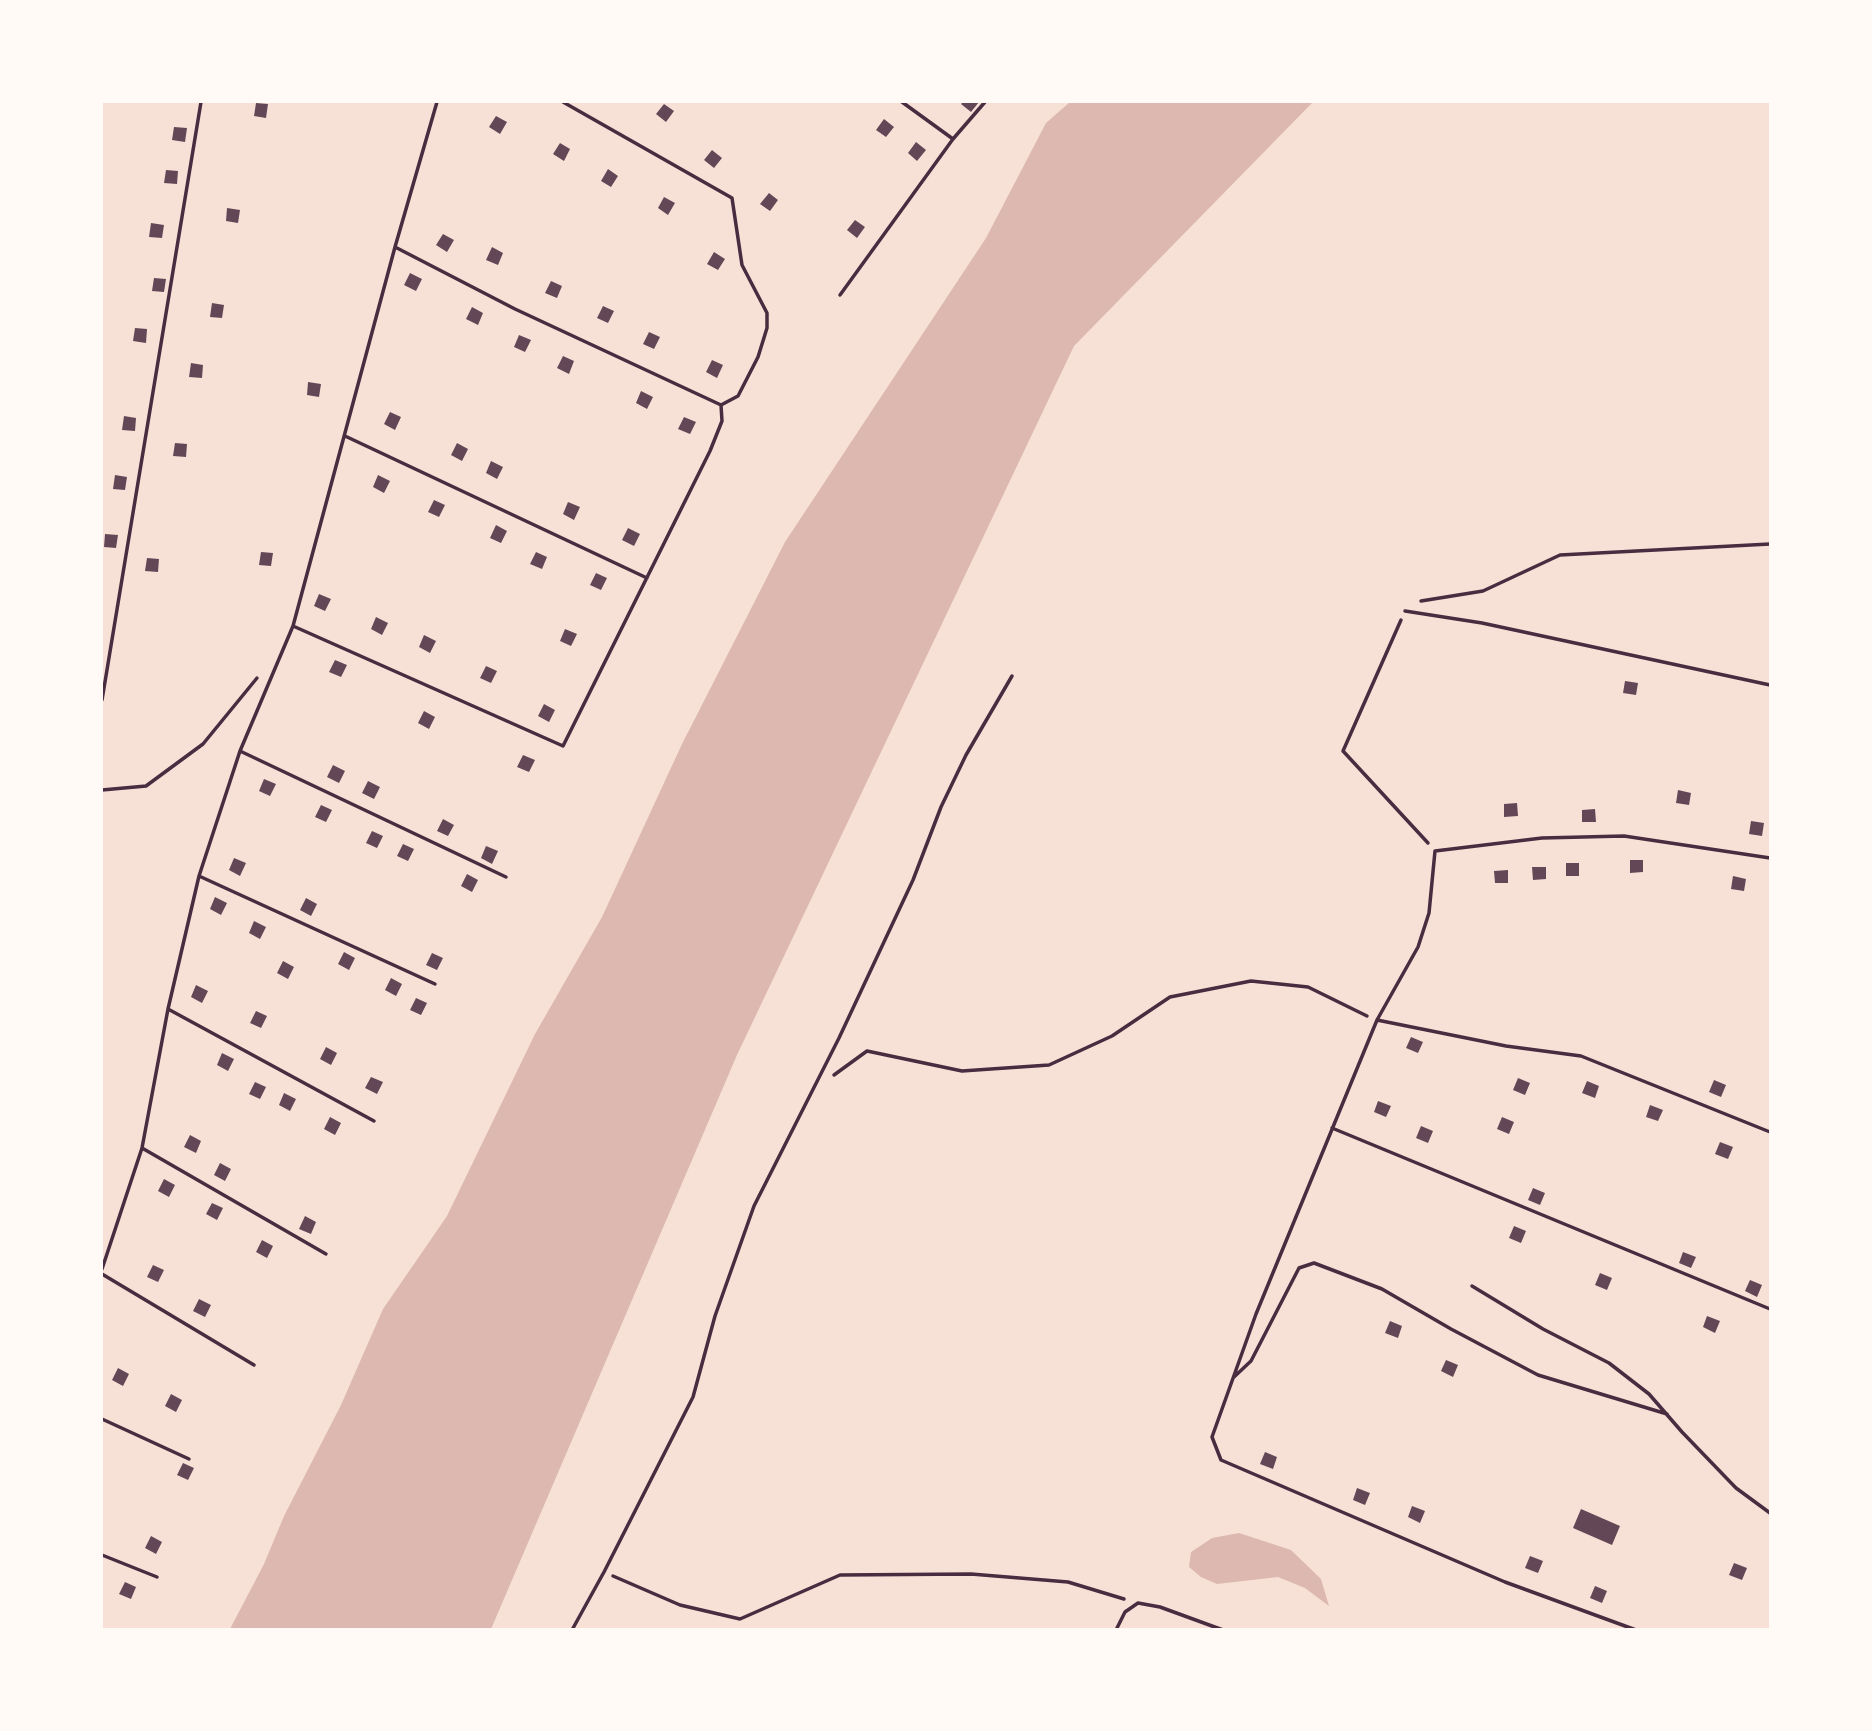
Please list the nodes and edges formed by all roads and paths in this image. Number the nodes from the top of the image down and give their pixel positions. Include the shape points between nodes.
1 (201, 102) edge
2 (437, 102) edge
3 (563, 102) edge
4 (902, 102) edge
5 (985, 102) edge
6 (953, 139) junction
7 (395, 247) junction
8 (840, 295) dead end
9 (720, 405) junction
10 (345, 436) junction
11 (1770, 544) edge
12 (647, 578) junction
13 (1405, 611) junction
14 (293, 625) junction
15 (264, 669) dead end
16 (1012, 676) dead end
17 (1770, 685) edge
18 (102, 700) edge
19 (240, 751) junction
20 (102, 790) edge
21 (1436, 851) junction
22 (1770, 858) edge
23 (199, 876) junction
24 (506, 877) dead end
25 (435, 984) dead end
26 (168, 1009) junction
27 (1377, 1020) junction
28 (813, 1091) junction
29 (374, 1121) dead end
30 (1332, 1128) junction
31 (1770, 1132) edge
32 (142, 1148) junction
33 (326, 1254) dead end
34 (102, 1271) edge
35 (1472, 1286) dead end
36 (1770, 1309) edge
37 (254, 1365) dead end
38 (1233, 1377) junction
39 (1667, 1414) junction
40 (102, 1419) edge
41 (189, 1460) dead end
42 (1770, 1513) edge
43 (102, 1555) edge
44 (604, 1572) junction
45 (157, 1577) dead end
46 (1138, 1603) junction
47 (572, 1629) edge
48 (1116, 1629) edge
49 (1223, 1629) edge
50 (1636, 1629) edge

1 - 18 lane
2 - 7 lane
3 - 9 lane via 732,198 742,265 767,313 767,328 738,396
4 - 6 lane
5 - 6 lane
6 - 8 lane
7 - 9 lane
7 - 10 lane
9 - 12 lane via 722,421 710,451
10 - 12 lane
10 - 14 lane
11 - 13 path via 1560,555 1483,592 1408,603
12 - 14 lane via 563,746
13 - 17 lane via 1482,623
13 - 21 path via 1343,751
14 - 19 lane
15 - 20 path via 203,744 146,786
16 - 28 lane via 941,807 913,880
19 - 23 lane
19 - 24 lane
21 - 22 lane via 1542,838 1624,836
21 - 27 lane via 1429,913 1418,947
23 - 25 lane
23 - 26 lane
26 - 29 lane
26 - 32 lane
27 - 28 path via 1308,987 1251,981 1170,997 1112,1037 1049,1065 962,1071 867,1051
27 - 30 lane
27 - 31 lane via 1581,1056
28 - 44 lane via 750,1217 693,1397
30 - 36 lane
30 - 38 lane
32 - 33 lane
32 - 34 lane
34 - 37 lane
35 - 39 lane via 1609,1363
38 - 39 lane via 1251,1361 1299,1268 1314,1263 1382,1289 1538,1375
38 - 50 lane via 1212,1437 1221,1460 1505,1582
39 - 42 lane via 1737,1489
40 - 41 lane
43 - 45 lane
44 - 46 path via 680,1605 740,1619 840,1575 971,1574 1068,1582
44 - 47 lane
46 - 48 lane via 1125,1612
46 - 49 lane via 1160,1606

